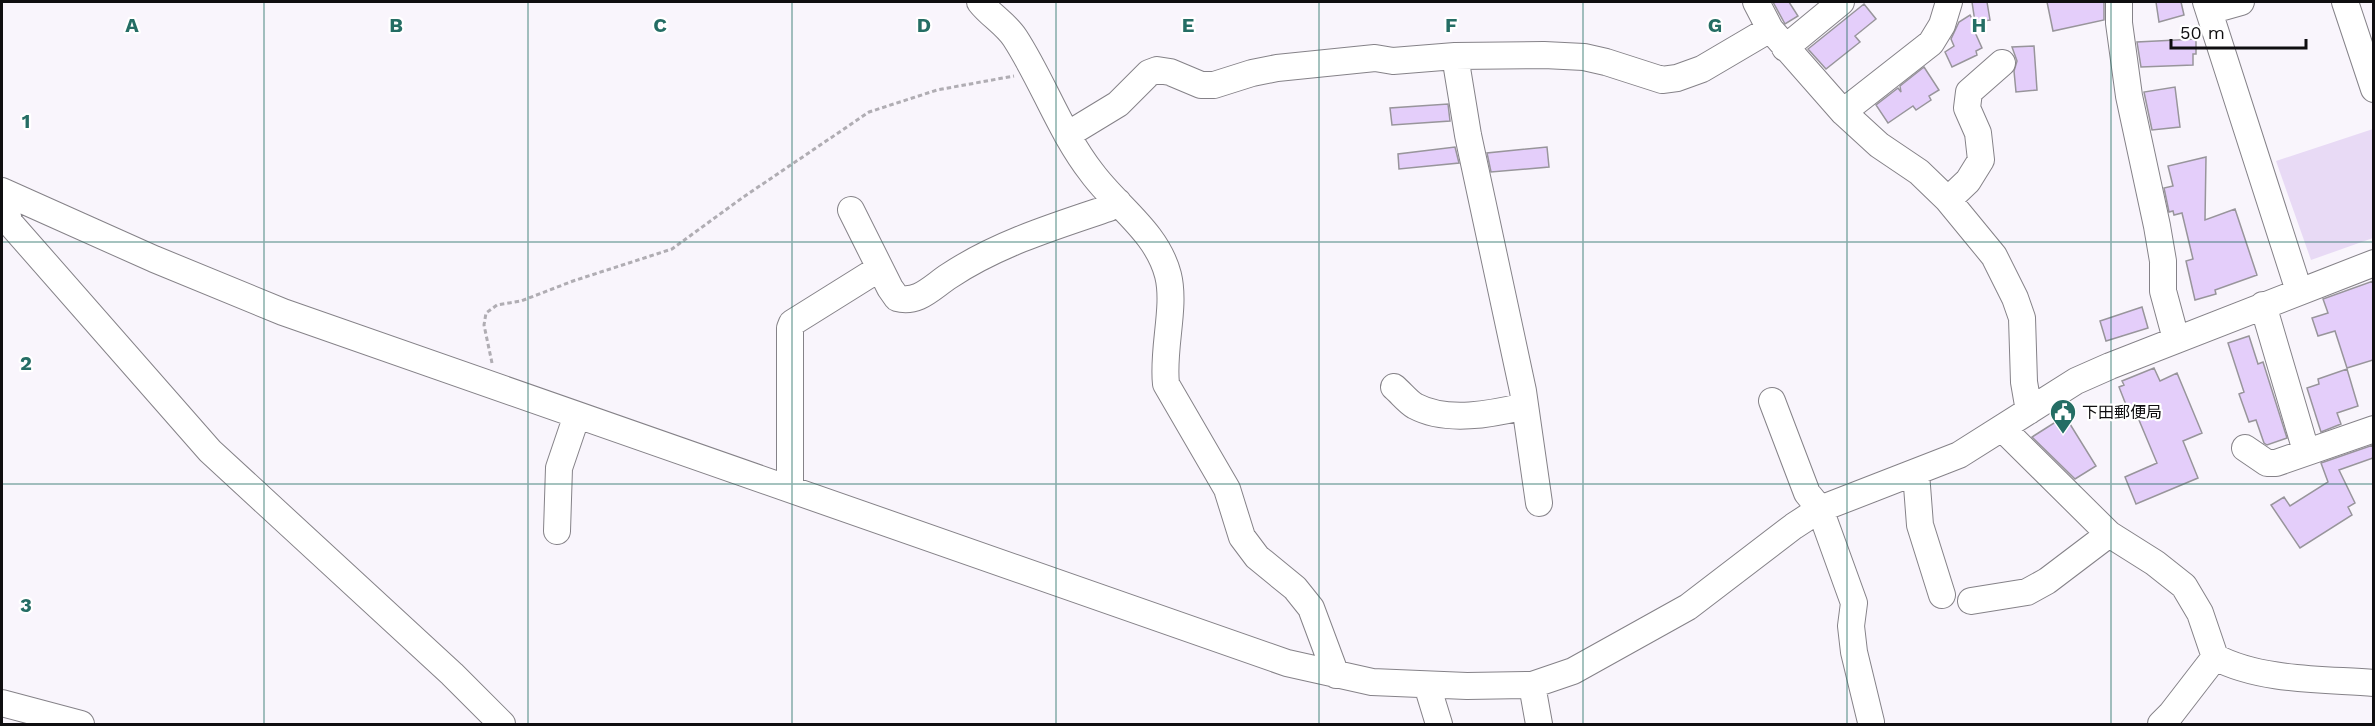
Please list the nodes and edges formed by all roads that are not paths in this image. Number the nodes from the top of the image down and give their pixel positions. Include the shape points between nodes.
1 (980, 2) edge
2 (1756, 2) edge
3 (1841, 2) edge
4 (1949, 2) edge
5 (2119, 2) edge
6 (2241, 2) edge
7 (2345, 2) edge
8 (2207, 6) edge
9 (1778, 38) junction
10 (1455, 56) junction
11 (2002, 63) dead end
12 (2373, 88) edge
13 (1843, 112) junction
14 (1067, 135) junction
15 (2, 191) edge
16 (1948, 200) junction
17 (1118, 202) junction
18 (850, 210) dead end
19 (2373, 263) edge
20 (880, 268) junction
21 (2299, 291) junction
22 (2263, 305) junction
23 (2176, 339) junction
24 (1394, 387) dead end
25 (1772, 401) dead end
26 (1525, 406) junction
27 (2029, 411) junction
28 (577, 415) junction
29 (2002, 428) junction
30 (2373, 429) edge
31 (2245, 448) dead end
32 (2306, 451) junction
33 (1916, 473) junction
34 (790, 489) junction
35 (1539, 503) dead end
36 (1820, 509) junction
37 (557, 531) dead end
38 (2109, 534) junction
39 (1942, 595) dead end
40 (1971, 601) dead end
41 (2215, 657) junction
42 (1336, 675) junction
43 (2373, 683) edge
44 (1427, 685) junction
45 (1532, 685) junction
46 (2, 703) edge
47 (1871, 722) dead end
48 (499, 723) edge
49 (2165, 723) edge
50 (81, 724) edge
51 (1439, 724) edge
52 (1539, 724) edge

1 - 14 street via 1014,37
2 - 9 street
3 - 9 street
4 - 13 street via 1931,43
5 - 23 street via 2129,96 2157,226 2163,291
6 - 8 street
7 - 12 street
8 - 21 street
9 - 10 street via 1702,69 1662,80 1584,57
9 - 13 street
10 - 14 street via 1393,61 1375,58 1277,68 1214,86 1156,70 1118,104
10 - 26 street
11 - 16 street via 1969,92 1967,108 1978,133 1981,160 1968,181
13 - 16 street via 1879,145 1920,172
14 - 17 street via 1092,174
15 - 28 street via 283,312
15 - 48 street via 9,222 210,451 452,674
16 - 27 street via 1994,256 2015,298 2022,318
17 - 20 street via 1006,246 908,301 897,298
17 - 42 street via 1159,251 1168,276 1170,295 1163,365 1166,384 1227,489 1242,537 1257,557 1311,608
18 - 20 street
19 - 21 street
20 - 34 street via 792,322
21 - 22 street
22 - 23 street
22 - 32 street
23 - 27 street via 2076,381
24 - 26 street via 1415,406 1444,414 1500,412
25 - 36 street via 1807,493
26 - 35 street
27 - 29 street
28 - 34 street
28 - 37 street via 559,468
29 - 33 street via 1959,455
29 - 38 street
30 - 32 street
31 - 32 street via 2267,463
33 - 36 street
33 - 39 street via 1920,525
34 - 42 street via 1287,663
36 - 45 street via 1688,607 1573,671
36 - 47 street via 1854,603 1854,652
38 - 40 street via 2027,592
38 - 41 street via 2184,586 2200,613
41 - 43 street via 2233,667 2263,674
41 - 49 street
42 - 44 street via 1372,682
44 - 45 street
44 - 51 street
45 - 52 street
46 - 50 street

